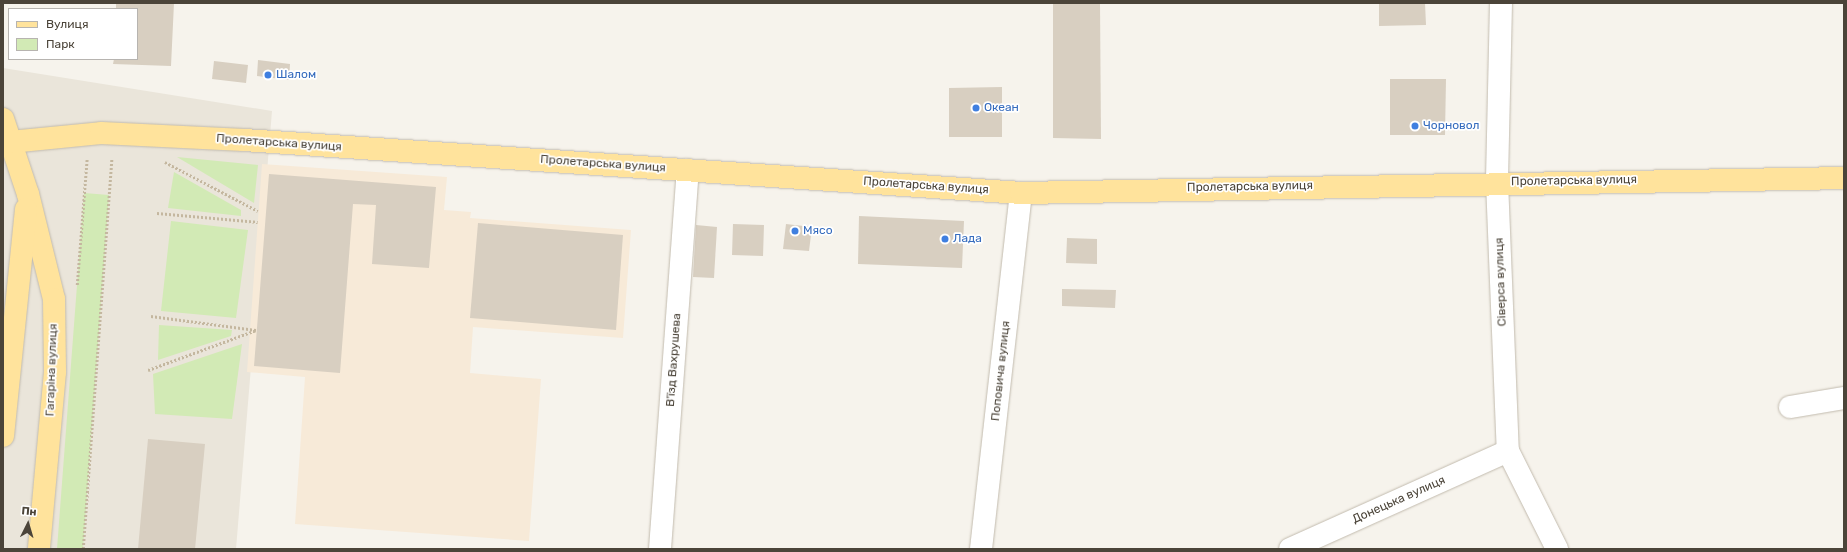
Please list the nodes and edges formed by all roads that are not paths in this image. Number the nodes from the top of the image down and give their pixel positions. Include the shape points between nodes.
1 (1501, 3) edge
2 (3, 119) edge
3 (6, 143) edge
4 (688, 170) junction
5 (1844, 178) edge
6 (1497, 182) junction
7 (1021, 193) junction
8 (28, 194) junction
9 (1844, 398) edge
10 (1790, 407) dead end
11 (3, 436) edge
12 (1508, 451) junction
13 (39, 549) edge
14 (660, 549) edge
15 (981, 549) edge
16 (1290, 549) edge
17 (1557, 549) edge

1 - 6 street, Сіверса вулиця
2 - 3 main road, Гагаріна вулиця
3 - 4 main road, Пролетарська вулиця via 114,133
3 - 8 main road, Гагаріна вулиця
4 - 7 main road, Пролетарська вулиця
4 - 14 street, В'їзд Вахрушева
5 - 6 main road, Пролетарська вулиця
6 - 7 main road, Пролетарська вулиця
6 - 12 street, Сіверса вулиця
7 - 15 street, Поповича вулиця
8 - 11 main road, Гагаріна вулиця
8 - 13 main road, Гагаріна вулиця via 54,299 55,372
9 - 10 street
12 - 16 street, Донецька вулиця
12 - 17 street, Сіверса вулиця

